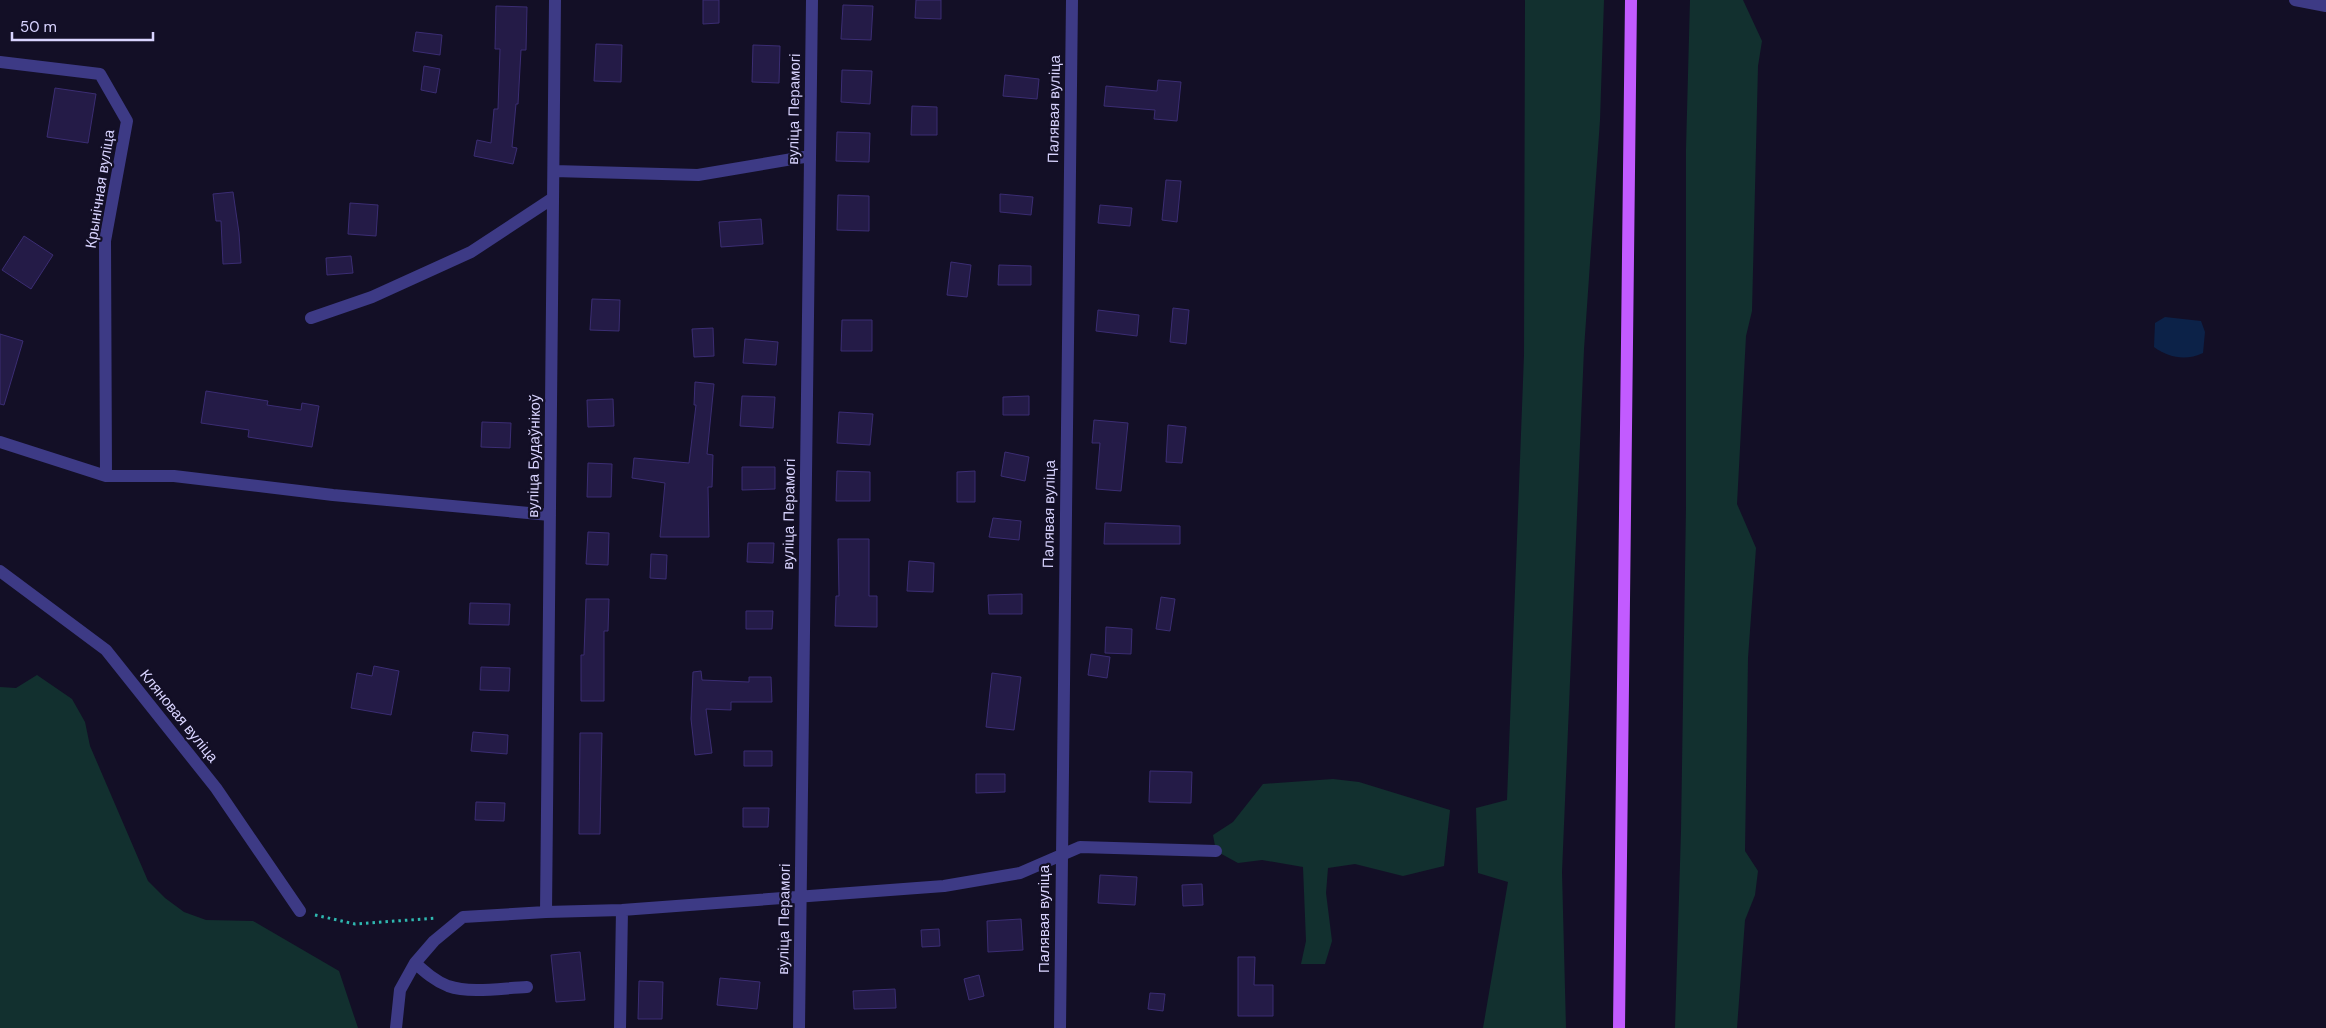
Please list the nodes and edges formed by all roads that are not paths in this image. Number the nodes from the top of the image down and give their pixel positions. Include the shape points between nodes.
1 (555, 0) edge
2 (812, 0) edge
3 (1072, 0) edge
4 (1631, 0) edge
5 (2295, 0) edge
6 (2326, 6) edge
7 (0, 62) edge
8 (810, 156) junction
9 (554, 171) junction
10 (553, 198) junction
11 (311, 318) dead end
12 (0, 442) edge
13 (106, 476) junction
14 (550, 515) junction
15 (0, 571) edge
16 (1216, 850) dead end
17 (1061, 855) junction
18 (800, 896) junction
19 (622, 910) junction
20 (300, 911) road end
21 (546, 912) junction
22 (415, 964) junction
23 (527, 987) dead end
24 (396, 1028) edge
25 (620, 1028) edge
26 (799, 1028) edge
27 (1060, 1028) edge
28 (1619, 1028) edge

1 - 9 street, вуліца Будаўнікоў
2 - 8 street, вуліца Перамогі
3 - 17 street, Палявая вуліца
4 - 28 main road
5 - 6 street
7 - 13 street, Крынічная вуліца via 100,74 127,121 105,241
8 - 9 street via 698,176
8 - 18 street, вуліца Перамогі
9 - 10 street, вуліца Будаўнікоў
10 - 11 street via 471,252 372,297
10 - 14 street, вуліца Будаўнікоў
12 - 13 street
13 - 14 street via 174,476
14 - 21 street, вуліца Будаўнікоў
15 - 20 street, Кляновая вуліца via 106,650 216,788
16 - 17 street via 1080,847
17 - 18 street via 1020,873 944,886
17 - 27 street, Палявая вуліца
18 - 19 street
18 - 26 street, вуліца Перамогі
19 - 21 street
19 - 25 street
21 - 22 street via 463,917 434,941
22 - 23 street via 448,986 466,989
22 - 24 street via 400,990

